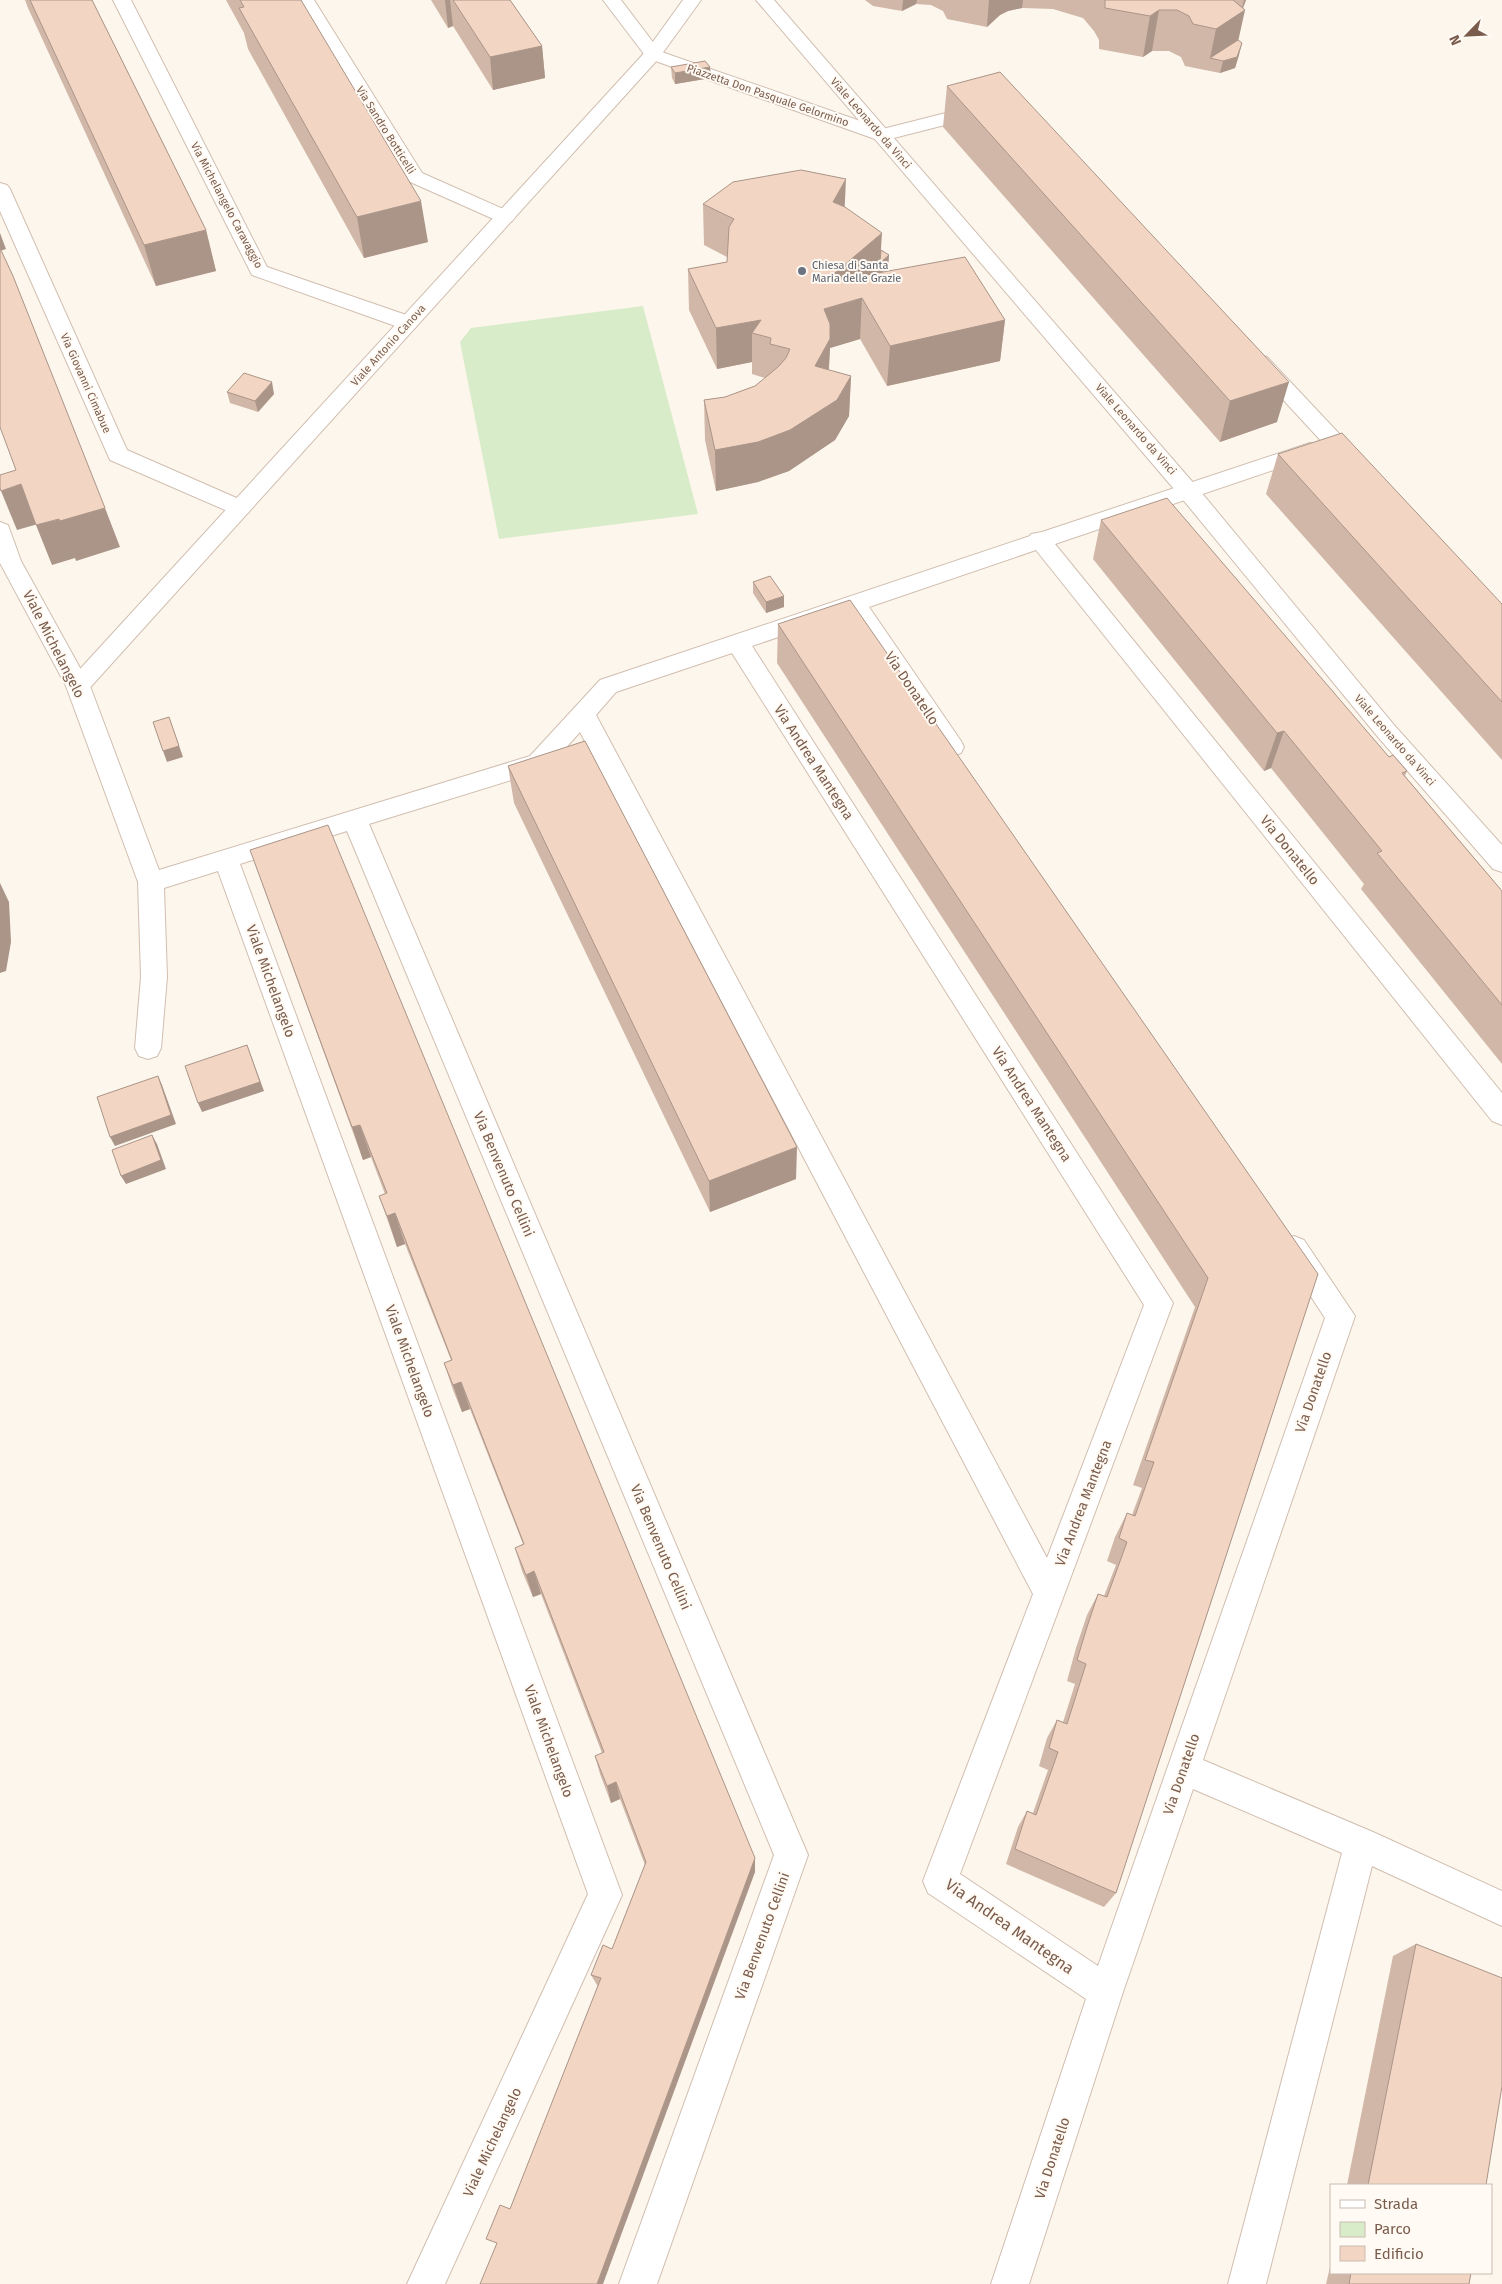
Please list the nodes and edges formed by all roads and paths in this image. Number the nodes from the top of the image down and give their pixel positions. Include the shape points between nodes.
1 (122, 0) edge
2 (306, 0) edge
3 (612, 0) edge
4 (692, 0) edge
5 (765, 0) edge
6 (653, 54) junction
7 (998, 105) edge
8 (882, 135) junction
9 (0, 189) edge
10 (505, 217) junction
11 (408, 323) junction
12 (1247, 347) edge
13 (1334, 442) junction
14 (1368, 478) edge
15 (1188, 491) junction
16 (240, 508) junction
17 (0, 530) edge
18 (1039, 539) junction
19 (854, 603) junction
20 (738, 643) junction
21 (78, 686) junction
22 (583, 714) junction
23 (966, 767) edge
24 (354, 820) junction
25 (226, 859) junction
26 (1502, 862) edge
27 (151, 882) junction
28 (148, 1048) dead end
29 (1502, 1113) edge
30 (1278, 1226) edge
31 (1049, 1594) junction
32 (1183, 1768) junction
33 (1361, 1844) junction
34 (1502, 1909) edge
35 (1106, 1992) junction
36 (426, 2284) edge
37 (638, 2284) edge
38 (1010, 2284) edge
39 (1248, 2284) edge

1 - 11 street, Via Michelangelo Caravaggio via 259,271
2 - 10 street, Via Sandro Botticelli via 415,177
3 - 6 street
4 - 6 street, Viale Antonio Canova
5 - 8 street, Viale Leonardo da Vinci
6 - 8 street, Piazzetta Don Pasquale Gelormino
6 - 10 street, Viale Antonio Canova
7 - 8 street
8 - 15 street, Viale Leonardo da Vinci
9 - 16 street, Via Giovanni Cimabue via 118,455
10 - 11 street, Viale Antonio Canova
11 - 16 street, Viale Antonio Canova
12 - 13 street
13 - 14 street
13 - 15 street
15 - 18 street
15 - 26 street, Viale Leonardo da Vinci via 1386,731
16 - 21 street, Viale Antonio Canova
17 - 21 street, Viale Michelangelo via 10,561
18 - 19 street
18 - 29 street, Via Donatello
19 - 20 street
19 - 23 street, Via Donatello
20 - 22 street via 608,686
20 - 31 street, Via Andrea Mantegna via 1159,1302
21 - 27 street, Viale Michelangelo
22 - 24 street via 538,763
22 - 31 street, Via Andrea Mantegna
24 - 25 street
24 - 37 street, Via Benvenuto Cellini via 791,1855
25 - 27 street
25 - 36 street, Viale Michelangelo via 605,1895
27 - 28 street, Viale Michelangelo via 154,977
30 - 32 street, Via Donatello via 1340,1316
31 - 35 street, Via Andrea Mantegna via 940,1881
32 - 33 street
32 - 35 street, Via Donatello
33 - 34 street
33 - 39 street
35 - 38 street, Via Donatello

